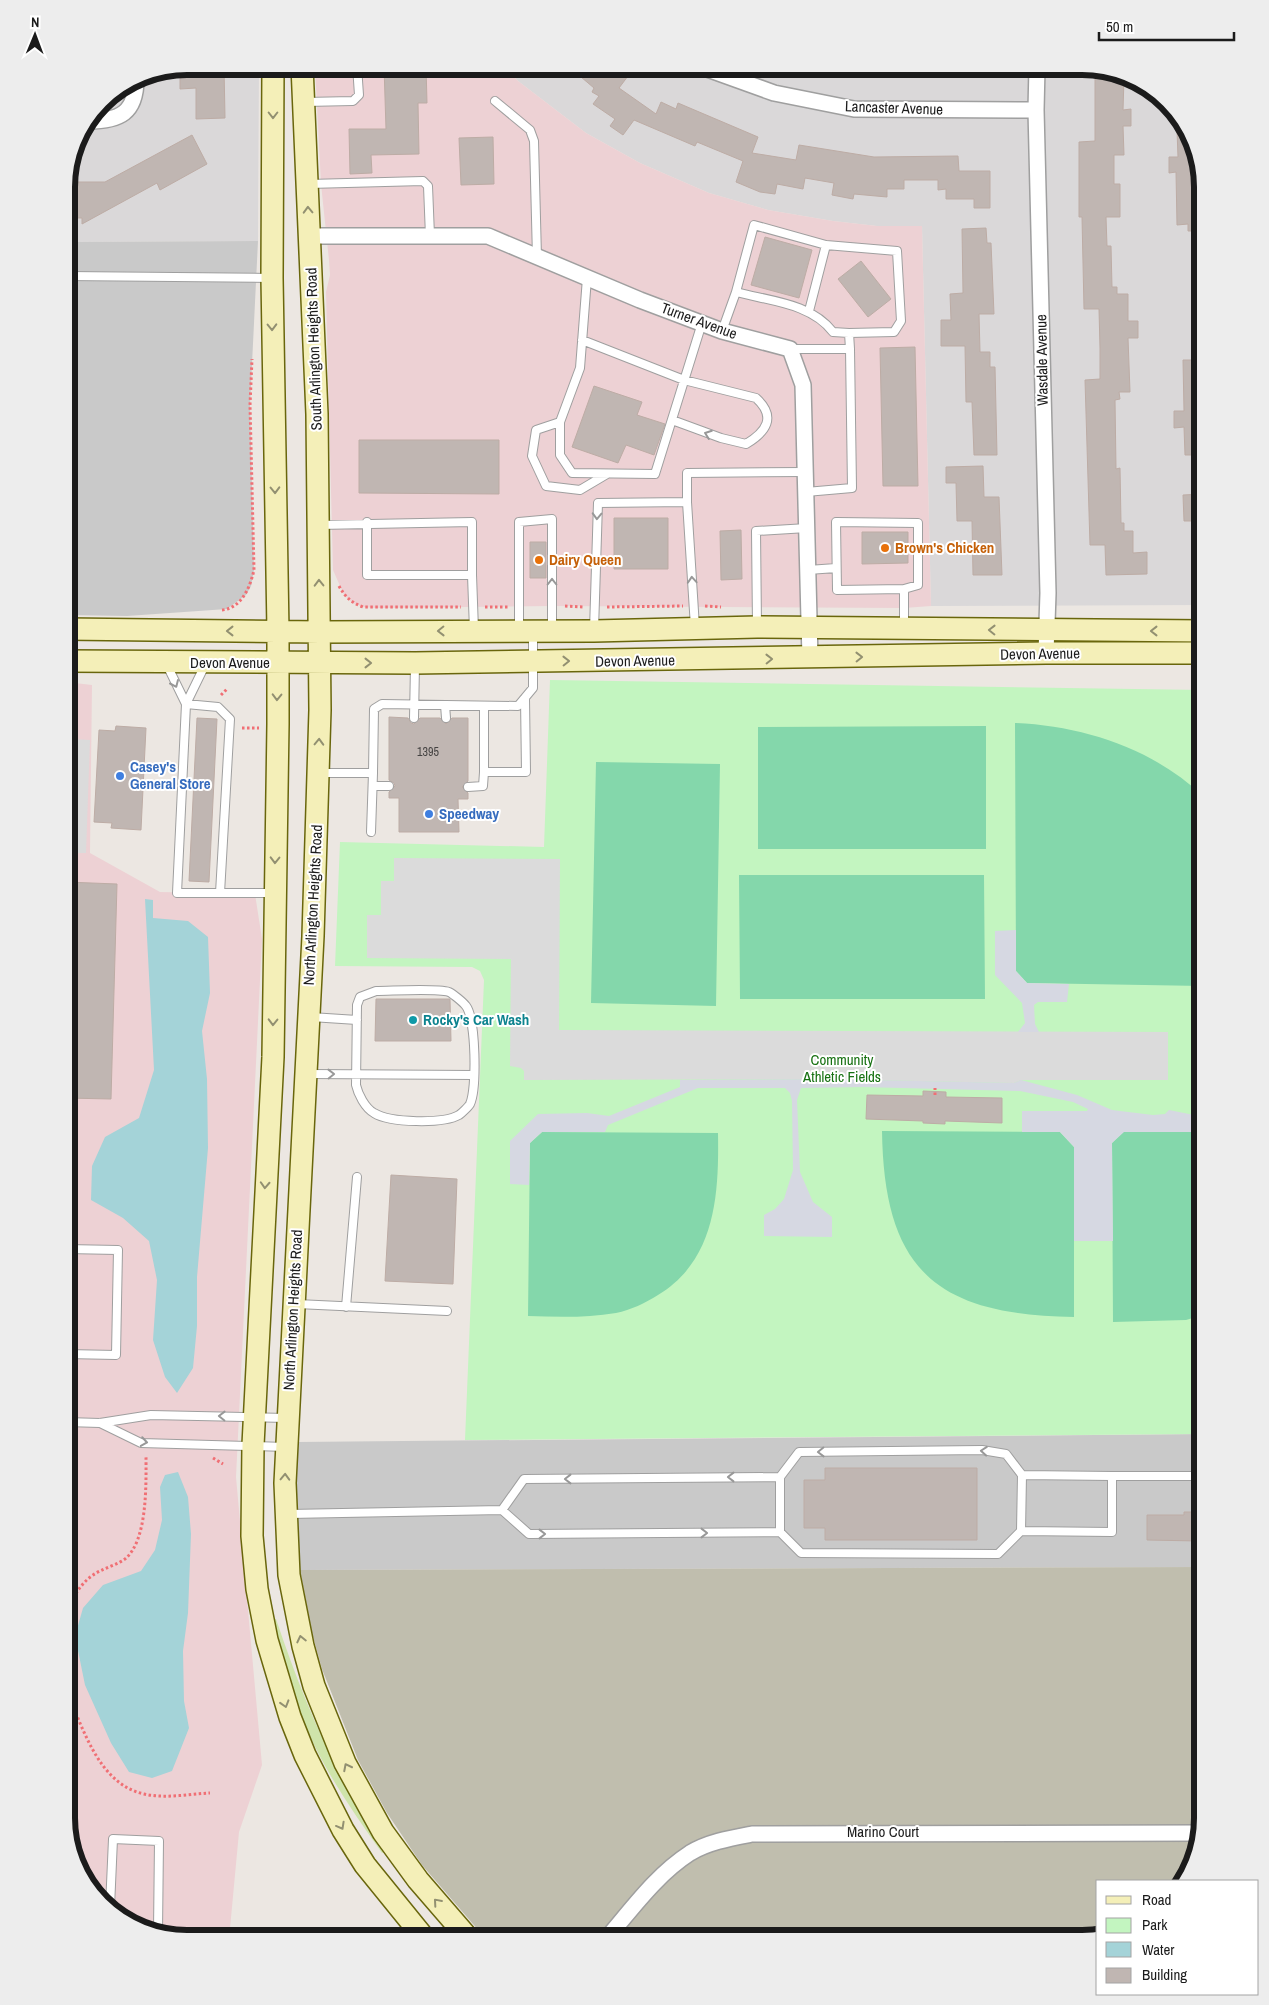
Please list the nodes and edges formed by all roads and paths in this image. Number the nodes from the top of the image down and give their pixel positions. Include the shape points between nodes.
1 (273, 75) edge
2 (302, 75) edge
3 (358, 75) edge
4 (724, 75) edge
5 (1037, 75) edge
6 (135, 88) edge
7 (495, 101) dead end
8 (303, 102) junction
9 (1036, 110) junction
10 (97, 121) edge
11 (307, 184) junction
12 (309, 236) junction
13 (430, 236) junction
14 (826, 245) junction
15 (537, 257) junction
16 (75, 276) edge
17 (272, 278) junction
18 (588, 278) junction
19 (736, 292) junction
20 (809, 311) junction
21 (702, 323) junction
22 (722, 331) junction
23 (849, 333) junction
24 (582, 340) junction
25 (790, 349) junction
26 (850, 349) junction
27 (252, 358) dead end
28 (684, 380) junction
29 (672, 420) junction
30 (560, 422) junction
31 (805, 472) junction
32 (607, 473) junction
33 (806, 492) junction
34 (687, 502) junction
35 (367, 522) junction
36 (319, 525) junction
37 (807, 528) junction
38 (836, 568) junction
39 (808, 570) junction
40 (472, 575) junction
41 (337, 583) dead end
42 (904, 589) junction
43 (552, 606) junction
44 (694, 606) junction
45 (474, 607) junction
46 (519, 607) junction
47 (594, 607) junction
48 (218, 610) dead end
49 (757, 617) junction
50 (809, 628) junction
51 (904, 628) junction
52 (75, 629) edge
53 (695, 629) junction
54 (474, 630) junction
55 (278, 631) junction
56 (535, 631) junction
57 (594, 631) junction
58 (1048, 631) junction
59 (1194, 631) edge
60 (320, 632) junction
61 (1046, 653) junction
62 (1194, 654) edge
63 (810, 658) junction
64 (75, 662) edge
65 (533, 662) junction
66 (166, 663) junction
67 (206, 663) junction
68 (278, 663) junction
69 (320, 663) junction
70 (415, 663) junction
71 (227, 688) dead end
72 (219, 697) dead end
73 (525, 698) junction
74 (186, 704) junction
75 (415, 705) junction
76 (445, 705) junction
77 (484, 706) junction
78 (414, 718) dead end
79 (446, 718) dead end
80 (242, 728) dead end
81 (262, 728) dead end
82 (484, 772) junction
83 (318, 773) junction
84 (373, 773) junction
85 (373, 786) junction
86 (389, 786) dead end
87 (468, 787) dead end
88 (371, 832) dead end
89 (220, 893) junction
90 (275, 893) junction
91 (308, 1017) junction
92 (356, 1020) junction
93 (356, 1073) junction
94 (306, 1074) junction
95 (474, 1075) junction
96 (935, 1088) dead end
97 (935, 1095) dead end
98 (357, 1177) dead end
99 (75, 1249) edge
100 (294, 1304) junction
101 (346, 1307) junction
102 (447, 1312) dead end
103 (75, 1354) edge
104 (254, 1417) junction
105 (288, 1418) junction
106 (75, 1422) edge
107 (100, 1423) junction
108 (253, 1445) junction
109 (286, 1446) junction
110 (146, 1454) dead end
111 (1022, 1475) junction
112 (1112, 1476) junction
113 (1192, 1476) dead end
114 (780, 1477) junction
115 (502, 1510) junction
116 (286, 1514) junction
117 (1021, 1531) junction
118 (780, 1532) junction
119 (75, 1596) edge
120 (75, 1709) edge
121 (210, 1793) dead end
122 (1193, 1832) edge
123 (390, 1897) junction
124 (110, 1899) edge
125 (158, 1926) edge
126 (403, 1930) edge
127 (418, 1930) edge
128 (461, 1930) edge
129 (614, 1930) edge

1 -> 17 main road
2 - 8 main road, South Arlington Heights Road
3 - 8 lane via 359,95 353,101
4 - 9 street, Lancaster Avenue via 774,93 854,108
5 - 9 street, Wasdale Avenue
6 - 10 street via 133,102 127,111 118,118
7 - 15 lane via 530,130 534,141
8 - 11 main road, South Arlington Heights Road
9 - 58 street, Wasdale Avenue
12 -> 11 main road, South Arlington Heights Road
11 - 13 lane via 423,181 428,186
12 - 13 street, Turner Avenue
12 - 36 main road, South Arlington Heights Road
13 - 15 street, Turner Avenue via 488,236
14 - 19 lane via 754,225
14 - 20 lane
14 - 23 lane via 897,251 901,321 894,332
15 - 18 street, Turner Avenue
16 - 17 lane
17 -> 55 main road
18 - 21 street, Turner Avenue
18 - 24 lane
19 - 20 lane
19 - 22 lane
20 - 23 lane via 833,332
21 - 22 street, Turner Avenue
21 - 28 lane
22 - 25 street, Turner Avenue
23 - 26 lane
24 - 28 lane
24 - 30 lane via 580,368
25 - 26 lane
25 - 31 street via 803,385
26 - 33 lane via 852,488
27 - 48 path via 253,586 234,605
28 - 29 lane
28 -> 29 lane via 756,398 764,406 768,420 762,434 746,444
29 - 32 lane via 655,474
30 - 32 lane via 560,455 572,473
30 - 32 lane via 536,430 532,456 546,486 580,490
31 - 33 street
31 - 34 lane via 687,473
33 - 37 street
44 -> 34 lane
34 -> 47 lane via 598,503
35 - 36 lane
35 - 40 lane via 472,522
35 - 40 lane via 367,575
60 -> 36 main road, South Arlington Heights Road
37 - 39 street
37 - 49 lane via 756,531
38 - 39 lane
38 - 42 lane via 837,590
38 - 42 lane via 836,522 918,523 918,585
39 - 50 street
40 - 45 lane
41 - 45 path via 344,595 363,608
42 - 51 lane
43 -> 46 lane via 552,519 519,522
43 - 47 path
43 - 56 lane
44 - 47 path
44 - 49 path
44 - 53 lane
45 - 46 path
45 - 54 lane
46 - 56 lane
47 - 57 lane
49 - 50 main road, Devon Avenue
49 - 53 main road, Devon Avenue
50 - 51 main road, Devon Avenue
50 - 63 street
58 -> 51 main road, Devon Avenue
55 -> 52 main road, Devon Avenue
53 - 57 main road, Devon Avenue
54 - 56 main road, Devon Avenue
54 -> 60 main road, Devon Avenue
55 - 60 main road, Devon Avenue
55 - 68 main road
56 - 57 main road, Devon Avenue
56 - 65 lane
59 -> 58 main road, Devon Avenue
58 - 61 street, Wasdale Avenue
60 - 69 main road, North Arlington Heights Road
61 - 62 main road, Devon Avenue
63 -> 61 main road, Devon Avenue
65 -> 63 main road, Devon Avenue
64 - 66 main road, Devon Avenue
65 - 70 main road, Devon Avenue
65 - 73 lane via 534,688
66 - 67 main road, Devon Avenue
66 -> 74 lane
67 - 68 main road, Devon Avenue
67 - 74 lane
68 - 69 main road, Devon Avenue
68 -> 90 main road
69 -> 70 main road, Devon Avenue
83 -> 69 main road, North Arlington Heights Road
70 - 75 lane
71 - 72 path
73 - 77 lane via 518,706
73 - 82 lane via 526,772
74 - 89 lane via 218,707 230,719
74 - 89 lane via 177,892
75 - 76 lane
75 - 78 lane
75 - 84 lane via 382,704 374,709
76 - 77 lane
76 - 79 lane
77 - 82 lane
80 - 81 path
82 - 87 lane via 483,786
83 - 84 lane
83 - 91 main road, North Arlington Heights Road
84 - 85 lane
85 - 86 lane
85 - 88 lane
89 - 90 lane
90 -> 104 main road via 273,1057
91 - 92 lane
91 - 94 main road, North Arlington Heights Road
92 - 93 lane
92 - 95 lane via 360,997 370,992 449,992 467,1007 474,1030
94 -> 93 lane
93 - 95 lane
93 - 95 lane via 357,1092 372,1113 392,1119 426,1122 459,1115 470,1104
94 - 100 main road, North Arlington Heights Road
96 - 97 path
98 - 101 lane
99 - 103 lane via 118,1250 116,1355
100 - 101 lane
100 - 105 main road, North Arlington Heights Road
101 - 102 lane
104 - 105 lane
104 -> 107 lane via 151,1416
104 - 108 main road
105 - 109 main road, North Arlington Heights Road
106 - 107 lane
107 -> 108 lane via 141,1443
108 - 109 lane
108 -> 123 main road via 251,1503 257,1589 280,1686 320,1787 343,1830
116 -> 109 main road, North Arlington Heights Road
110 - 119 path via 141,1521 133,1549 124,1559 94,1574
111 - 112 lane
111 -> 114 lane via 1006,1454 982,1450 799,1452
111 - 117 lane
112 - 113 lane
112 - 117 lane via 1112,1532
114 -> 115 lane via 524,1479
114 - 118 lane
115 - 116 lane
115 -> 118 lane via 529,1534
128 -> 116 main road, North Arlington Heights Road via 418,1880 384,1832 342,1756 317,1694 303,1646 289,1575
117 - 118 lane via 998,1554 801,1553
120 - 121 path via 101,1763 113,1777 143,1794
122 - 129 street, Marino Court via 752,1834 690,1853 657,1880
123 - 126 main road
123 - 127 main road
124 - 125 lane via 113,1839 159,1841

